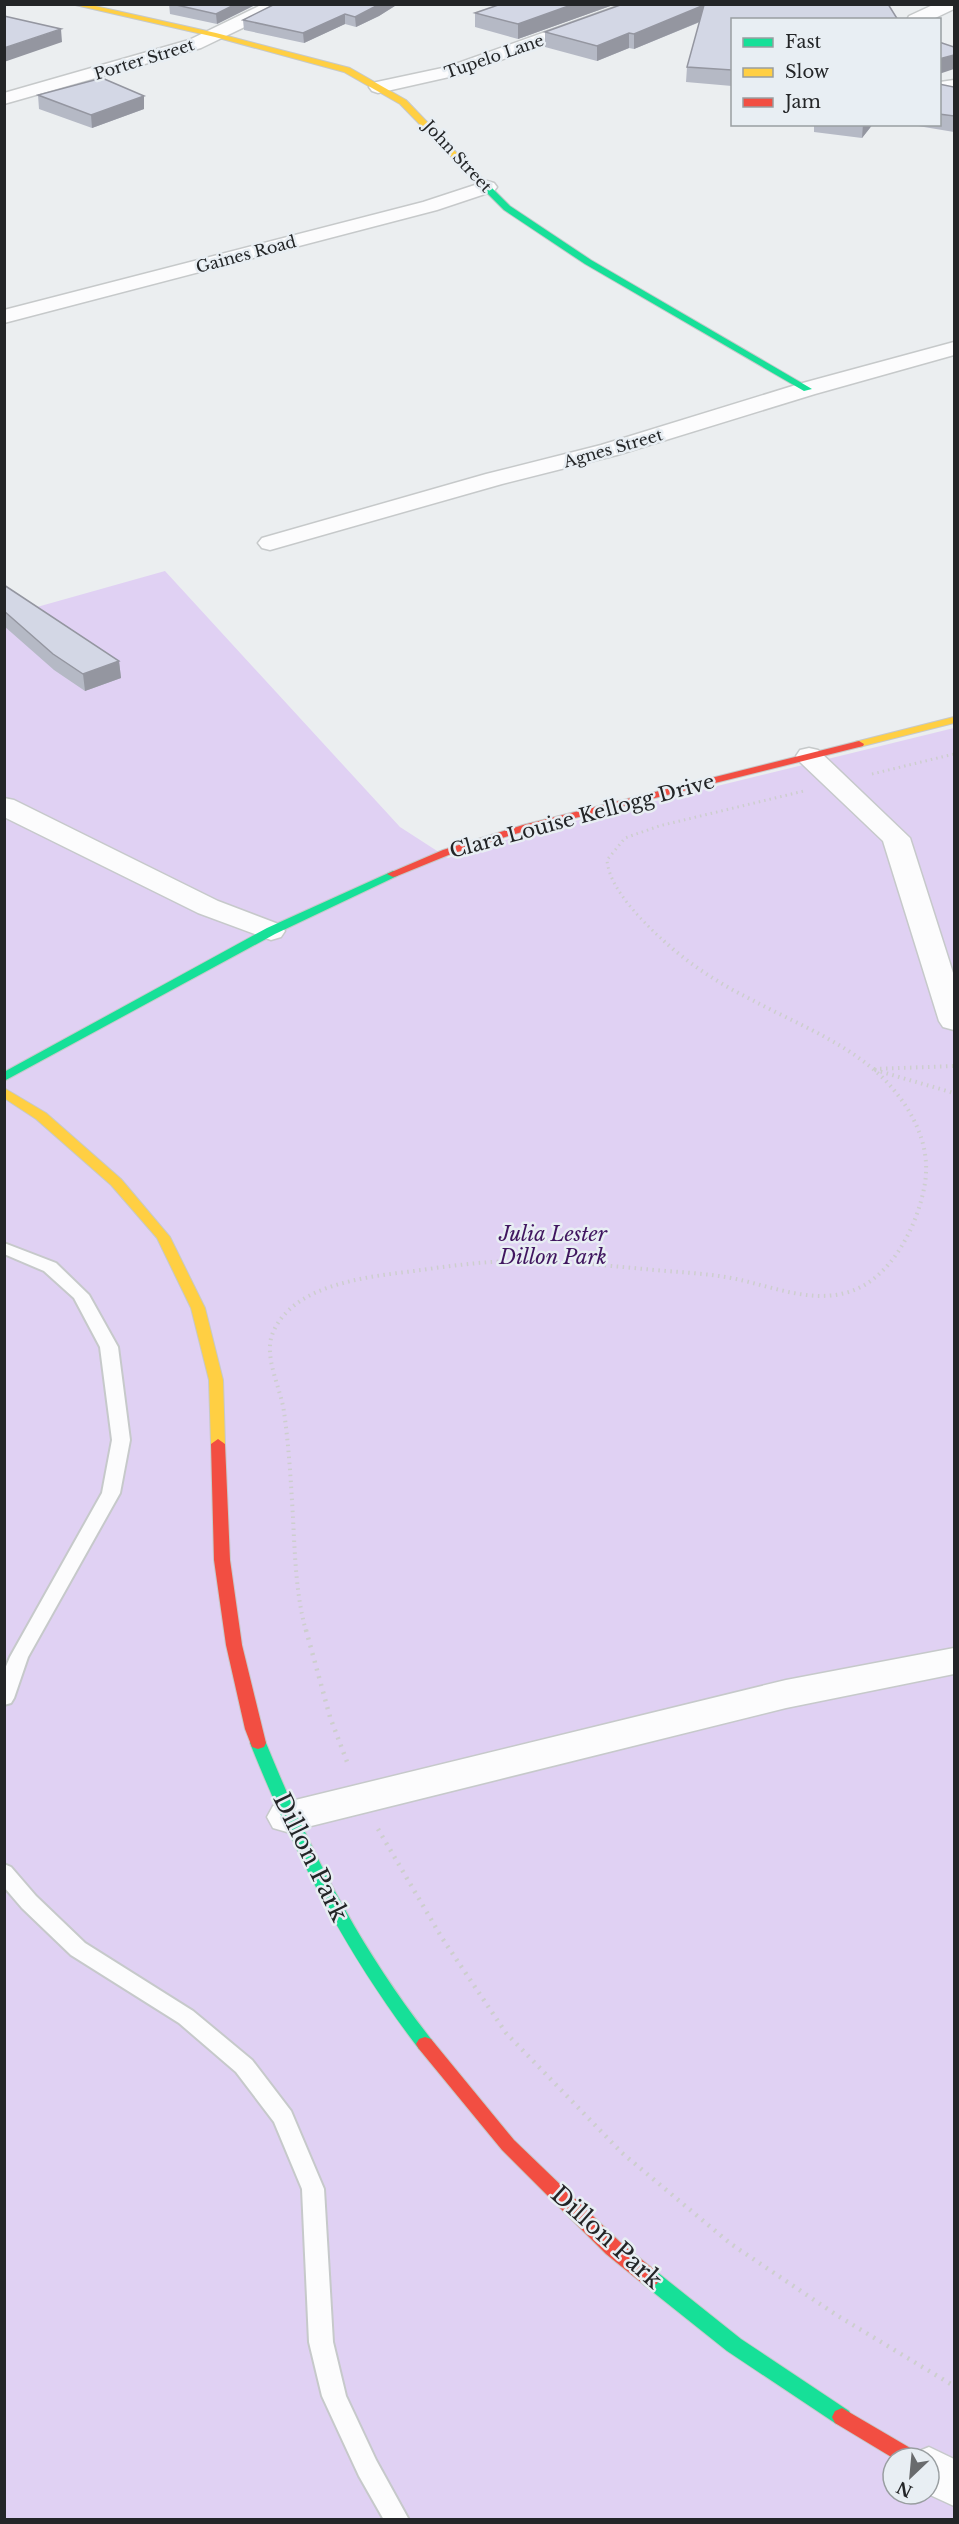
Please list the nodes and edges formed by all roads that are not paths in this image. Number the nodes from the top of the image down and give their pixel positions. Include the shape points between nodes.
1 (74, 4) edge
2 (278, 4) edge
3 (642, 4) edge
4 (951, 4) edge
5 (920, 18) edge
6 (216, 35) junction
7 (378, 87) junction
8 (4, 99) edge
9 (487, 188) junction
10 (4, 317) edge
11 (954, 348) edge
12 (807, 389) junction
13 (270, 543) dead end
14 (954, 720) edge
15 (809, 756) junction
16 (4, 806) edge
17 (271, 931) junction
18 (954, 1021) edge
19 (4, 1077) edge
20 (4, 1092) edge
21 (4, 1248) edge
22 (954, 1661) edge
23 (4, 1698) edge
24 (287, 1817) junction
25 (4, 1872) edge
26 (889, 2446) edge
27 (941, 2476) edge
28 (954, 2484) edge
29 (397, 2520) edge

1 - 6 street, John Street
2 - 6 street, Porter Street
3 - 7 street, Tupelo Lane via 452,71
4 - 5 street
6 - 7 street, John Street via 347,70
6 - 8 street, Porter Street via 159,56
7 - 9 street, John Street via 422,118
9 - 10 street, Gaines Road
9 - 12 street, John Street via 507,208 588,262
11 - 12 street, Agnes Street
12 - 13 street, Agnes Street via 599,453 459,488
14 - 15 street, Clara Louise Kellogg Drive
15 - 17 street, Clara Louise Kellogg Drive via 527,827 447,852
15 - 18 street via 896,838
16 - 17 street via 208,907
17 - 19 street, Clara Louise Kellogg Drive
20 - 24 street, Dillon Park via 41,1116 116,1182 163,1237 198,1308 216,1380 222,1560 234,1645 253,1729
21 - 23 lane via 50,1268 81,1295 109,1347 122,1440 111,1493 19,1657
22 - 24 street via 786,1694
24 - 26 street, Dillon Park via 327,1898 395,2007 508,2145 614,2248 734,2344
25 - 29 lane via 78,1949 186,2017 236,2059 283,2117 313,2189 321,2342 334,2397
27 - 28 street

